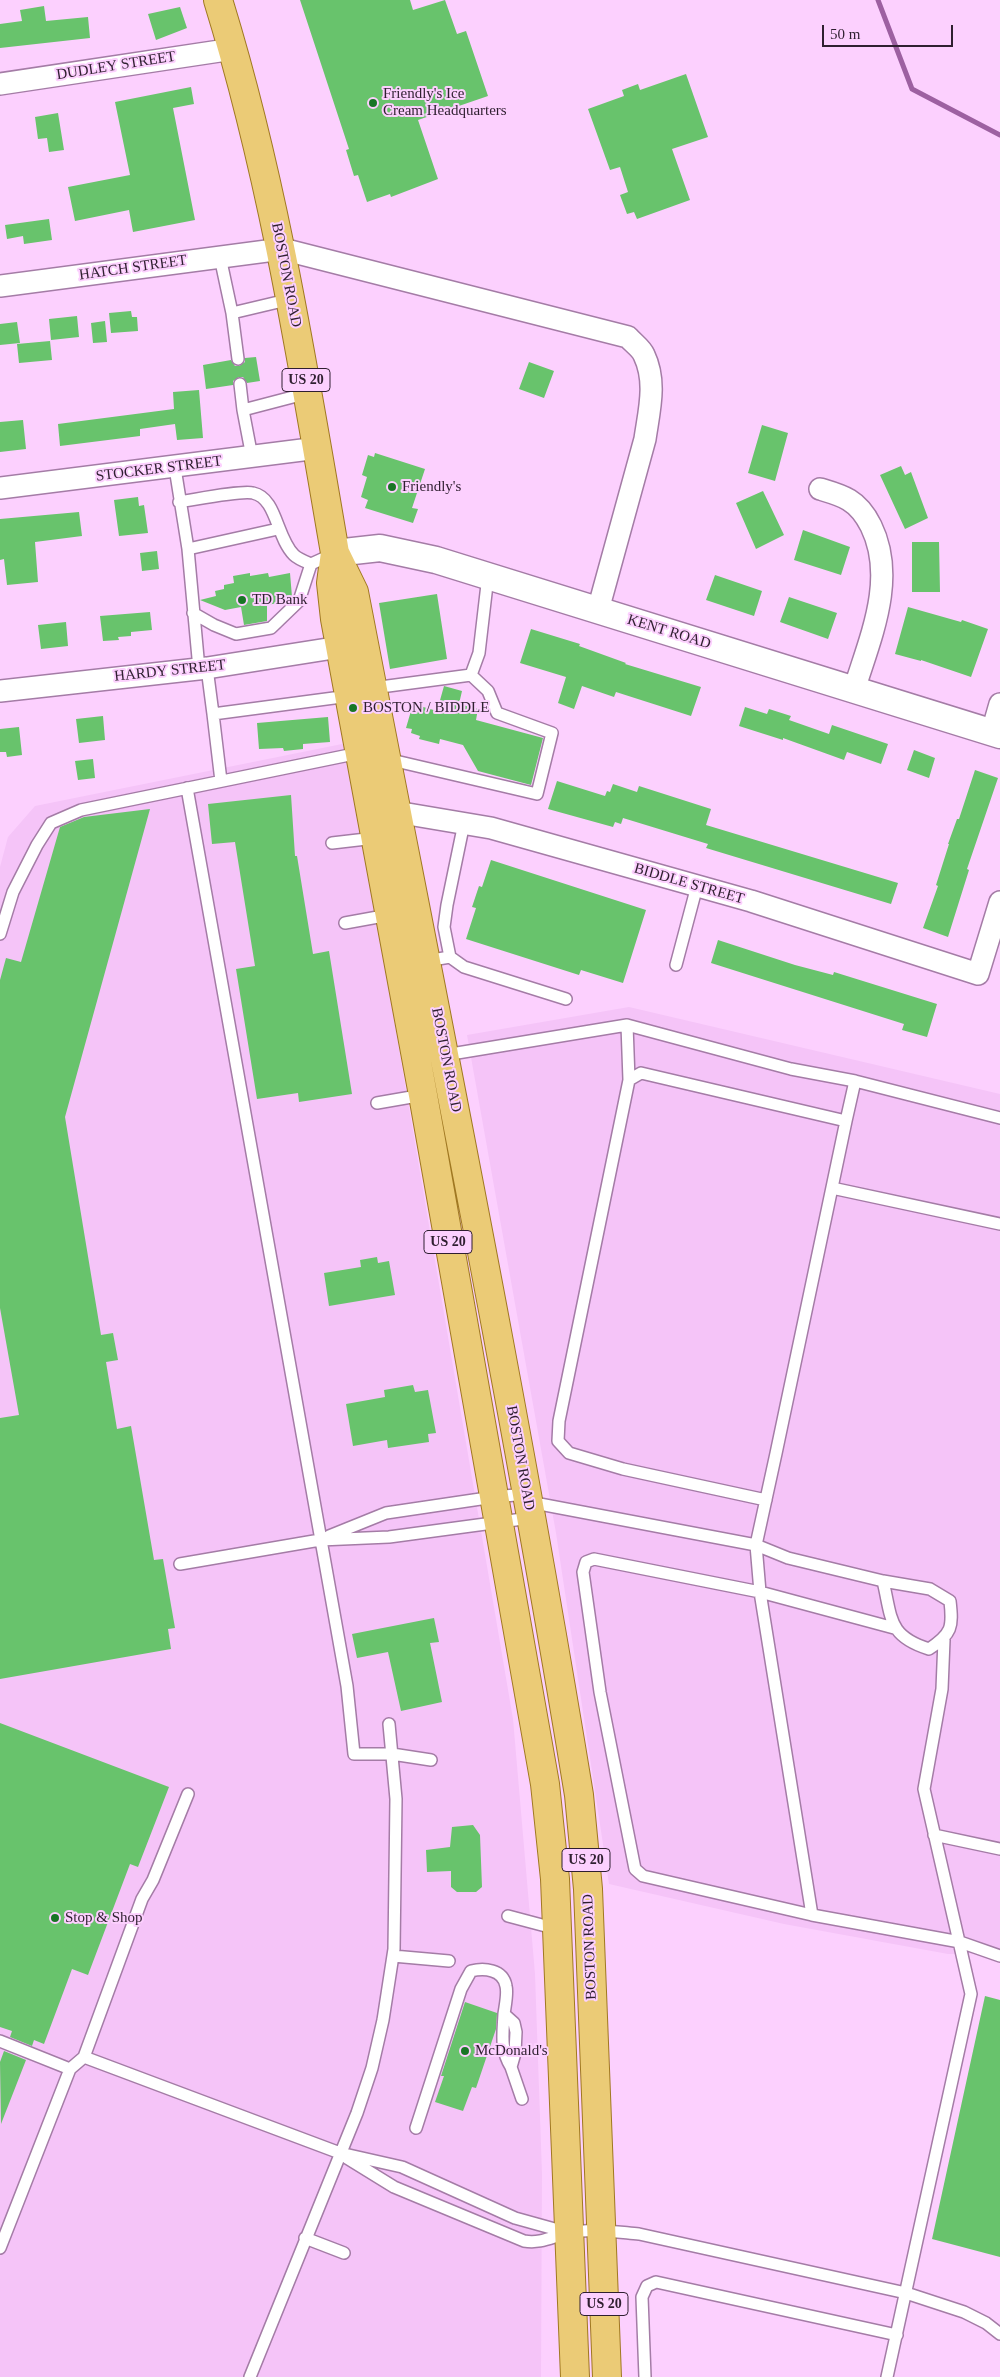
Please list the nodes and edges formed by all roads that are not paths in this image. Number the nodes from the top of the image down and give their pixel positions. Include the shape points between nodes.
1 (218, 0) edge
2 (233, 48) junction
3 (0, 84) edge
4 (274, 250) junction
5 (220, 257) junction
6 (0, 286) edge
7 (292, 299) junction
8 (232, 313) junction
9 (238, 359) dead end
10 (240, 384) dead end
11 (308, 393) junction
12 (243, 410) junction
13 (318, 448) junction
14 (252, 457) junction
15 (175, 468) junction
16 (0, 488) edge
17 (820, 489) dead end
18 (179, 502) junction
19 (278, 529) junction
20 (188, 549) junction
21 (323, 559) junction
22 (488, 576) junction
23 (598, 610) junction
24 (193, 613) junction
25 (340, 647) junction
26 (203, 669) junction
27 (471, 675) junction
28 (854, 690) junction
29 (0, 691) edge
30 (361, 692) junction
31 (1000, 704) edge
32 (213, 714) junction
33 (996, 734) edge
34 (359, 753) junction
35 (386, 758) junction
36 (220, 781) junction
37 (187, 788) junction
38 (396, 812) junction
39 (464, 823) junction
40 (375, 838) junction
41 (332, 843) dead end
42 (697, 886) junction
43 (1000, 902) edge
44 (389, 915) junction
45 (346, 923) dead end
46 (0, 934) edge
47 (438, 959) junction
48 (676, 965) dead end
49 (566, 999) dead end
50 (628, 1025) junction
51 (445, 1055) junction
52 (629, 1080) junction
53 (855, 1082) junction
54 (423, 1095) junction
55 (377, 1103) dead end
56 (1000, 1118) edge
57 (846, 1121) junction
58 (832, 1188) junction
59 (1000, 1224) edge
60 (766, 1500) junction
61 (528, 1505) junction
62 (496, 1509) junction
63 (320, 1540) junction
64 (756, 1545) junction
65 (180, 1564) dead end
66 (883, 1581) junction
67 (760, 1592) junction
68 (894, 1628) junction
69 (944, 1640) junction
70 (389, 1724) dead end
71 (392, 1754) junction
72 (431, 1760) dead end
73 (188, 1794) dead end
74 (934, 1835) junction
75 (1000, 1849) edge
76 (812, 1915) junction
77 (508, 1916) dead end
78 (557, 1928) junction
79 (960, 1942) junction
80 (393, 1956) junction
81 (1000, 1956) edge
82 (449, 1961) dead end
83 (0, 2042) edge
84 (84, 2057) junction
85 (70, 2069) junction
86 (522, 2099) dead end
87 (416, 2128) dead end
88 (340, 2153) junction
89 (601, 2230) junction
90 (569, 2233) junction
91 (305, 2238) junction
92 (0, 2248) edge
93 (344, 2253) dead end
94 (906, 2293) junction
95 (1000, 2334) edge
96 (897, 2335) junction
97 (250, 2377) edge
98 (575, 2377) edge
99 (606, 2377) edge
100 (645, 2377) edge
101 (887, 2377) edge

1 - 2 main road, BOSTON ROAD / US 20
2 - 3 street, DUDLEY STREET
2 - 4 main road, BOSTON ROAD / US 20 via 258,146
4 - 5 street, HATCH STREET
4 - 7 main road, BOSTON ROAD / US 20
4 - 23 street via 628,337 643,354 652,384 645,439
5 - 6 street, HATCH STREET
5 - 8 lane
7 - 8 lane
7 - 11 main road, BOSTON ROAD / US 20
8 - 9 lane
10 - 12 lane
11 - 12 lane
11 - 13 main road, BOSTON ROAD / US 20
12 - 14 lane
13 - 14 street, STOCKER STREET
13 - 21 main road, BOSTON ROAD / US 20
14 - 15 street, STOCKER STREET
15 - 16 street, STOCKER STREET
15 - 18 lane
17 - 28 street via 859,508 874,531 881,558 880,601
18 - 19 lane via 252,492 265,497
18 - 20 lane
19 - 20 lane
19 - 21 lane via 295,556
20 - 24 lane
21 - 22 street, KENT ROAD via 380,548
21 - 24 lane via 300,601 271,628 236,634
21 - 25 main road, BOSTON ROAD / US 20
21 - 30 main road, BOSTON ROAD / US 20 via 354,592
22 - 23 street, KENT ROAD
22 - 27 lane via 479,653
23 - 28 street, KENT ROAD
24 - 26 lane
25 - 26 street, HARDY STREET
25 - 30 main road, BOSTON ROAD / US 20
26 - 29 street, HARDY STREET
26 - 32 lane
27 - 30 lane
27 - 35 lane via 488,691 497,713 552,733 537,794
28 - 33 street, KENT ROAD
30 - 32 lane
30 - 34 main road, BOSTON ROAD / US 20
30 - 35 main road, BOSTON ROAD / US 20
31 - 33 street
32 - 36 lane
34 - 36 lane
34 - 40 main road, BOSTON ROAD / US 20
35 - 38 main road, BOSTON ROAD / US 20
36 - 37 lane
37 - 46 lane via 81,810 51,823 36,845 13,892
37 - 63 lane
38 - 39 street, BIDDLE STREET
38 - 47 main road, BOSTON ROAD / US 20
39 - 42 street, BIDDLE STREET
39 - 47 lane
40 - 41 lane
40 - 44 main road, BOSTON ROAD / US 20
42 - 43 street, BIDDLE STREET via 978,974
42 - 48 lane
44 - 45 lane
44 - 54 main road, BOSTON ROAD / US 20
47 - 49 lane
47 - 51 main road, BOSTON ROAD / US 20
50 - 51 lane
50 - 52 lane
50 - 53 lane via 791,1069
51 - 61 main road, BOSTON ROAD / US 20
52 - 57 lane via 641,1073
52 - 60 lane via 559,1421 558,1441 569,1453
53 - 56 lane
53 - 57 lane
54 - 55 lane
54 - 62 main road, BOSTON ROAD / US 20
57 - 58 lane
58 - 59 lane
58 - 60 lane
60 - 64 lane
61 - 62 lane
61 - 62 lane
61 - 64 lane
61 - 89 main road, BOSTON ROAD / US 20 via 583,1826
62 - 63 lane via 389,1537
62 - 63 lane via 386,1513
62 - 78 main road, BOSTON ROAD / US 20 via 548,1808
63 - 65 lane
63 - 71 lane via 347,1686 354,1754
64 - 66 lane via 788,1558
64 - 67 lane
66 - 68 lane
66 - 69 lane via 930,1589 950,1600 952,1621
67 - 68 lane
67 - 76 lane
67 - 76 lane via 594,1559 586,1562 583,1572 600,1692 635,1869 643,1876
68 - 69 lane via 910,1643 929,1649
69 - 74 lane via 942,1689 924,1789
70 - 71 lane
71 - 72 lane
71 - 80 lane via 396,1799
73 - 84 lane via 142,1899
74 - 75 lane
74 - 79 lane
76 - 79 lane
77 - 78 lane
78 - 90 main road, BOSTON ROAD / US 20
79 - 81 lane
79 - 94 lane via 971,1994
80 - 82 lane
80 - 88 lane via 372,2068
83 - 85 lane
84 - 85 lane
84 - 88 lane
85 - 92 lane
86 - 87 lane via 511,2067 516,2032 514,2023 504,2014 506,1986 502,1977 493,1971 482,1968 471,1971 461,1989
88 - 90 lane via 402,2167 515,2218
88 - 90 lane via 394,2187 514,2238 540,2242
88 - 91 lane
89 - 90 lane
89 - 94 lane via 646,2236
89 - 99 main road, BOSTON ROAD / US 20
90 - 98 main road, BOSTON ROAD / US 20
91 - 93 lane
91 - 97 lane
94 - 95 lane via 964,2312 986,2322
94 - 96 lane
96 - 100 lane via 656,2282 646,2286 642,2297
96 - 101 lane

